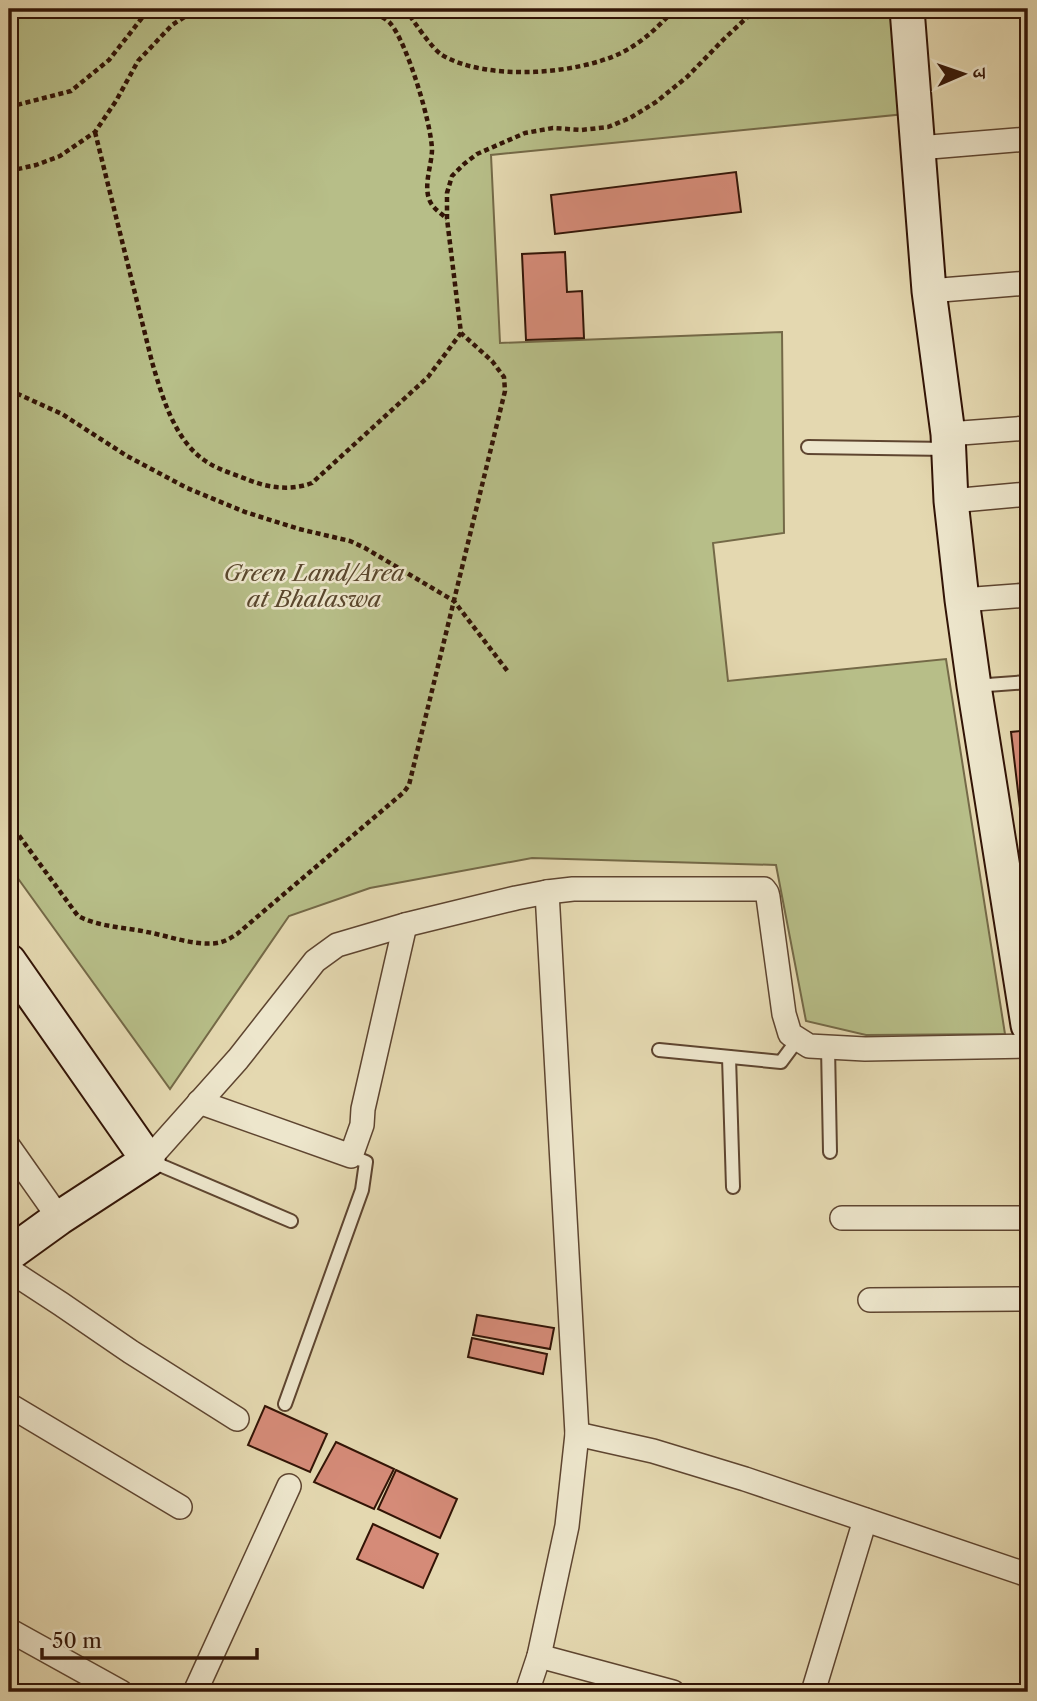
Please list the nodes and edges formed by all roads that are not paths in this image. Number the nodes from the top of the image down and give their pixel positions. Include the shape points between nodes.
1 (907, 9) edge
2 (1028, 139) edge
3 (918, 148) junction
4 (1028, 283) edge
5 (929, 292) junction
6 (1028, 428) edge
7 (948, 442) junction
8 (808, 447) dead end
9 (1028, 494) edge
10 (951, 501) junction
11 (1028, 595) edge
12 (962, 600) junction
13 (1028, 682) edge
14 (974, 686) junction
15 (547, 892) junction
16 (405, 925) junction
17 (9, 961) edge
18 (1028, 1025) edge
19 (798, 1039) junction
20 (828, 1046) junction
21 (1028, 1046) edge
22 (659, 1049) dead end
23 (729, 1057) junction
24 (199, 1102) junction
25 (830, 1152) dead end
26 (351, 1156) junction
27 (12, 1157) edge
28 (148, 1160) junction
29 (733, 1187) dead end
30 (59, 1218) junction
31 (842, 1218) dead end
32 (1028, 1218) edge
33 (292, 1222) dead end
34 (9, 1254) edge
35 (9, 1270) edge
36 (1028, 1299) edge
37 (870, 1300) dead end
38 (285, 1404) dead end
39 (9, 1405) edge
40 (237, 1419) dead end
41 (577, 1434) junction
42 (289, 1486) dead end
43 (180, 1507) dead end
44 (865, 1520) junction
45 (1028, 1575) edge
46 (9, 1630) edge
47 (539, 1656) junction
48 (121, 1692) edge
49 (195, 1692) edge
50 (527, 1692) edge
51 (673, 1692) edge
52 (813, 1692) edge

1 - 3 street
2 - 3 street
3 - 5 street
4 - 5 street
5 - 7 street
6 - 7 street
7 - 8 lane
7 - 10 street
9 - 10 street
10 - 12 street
11 - 12 street
12 - 14 street
13 - 14 lane
14 - 18 street via 1011,878
15 - 16 street
15 - 19 street via 764,889 784,1014 790,1034
15 - 41 street
16 - 24 street via 337,946 315,961
16 - 26 street via 362,1125
17 - 28 street
19 - 20 street via 809,1046
19 - 23 lane via 780,1062
20 - 21 street
20 - 25 lane
22 - 23 lane
23 - 29 lane
24 - 26 street
24 - 28 street
26 - 38 lane via 366,1162 362,1190
27 - 30 street
28 - 30 street
28 - 33 lane
30 - 34 street
31 - 32 street
35 - 40 street
36 - 37 street
39 - 43 street
41 - 44 street via 666,1455
41 - 47 street via 567,1526
42 - 49 street
44 - 45 street
44 - 52 street
46 - 48 street
47 - 50 street
47 - 51 street

